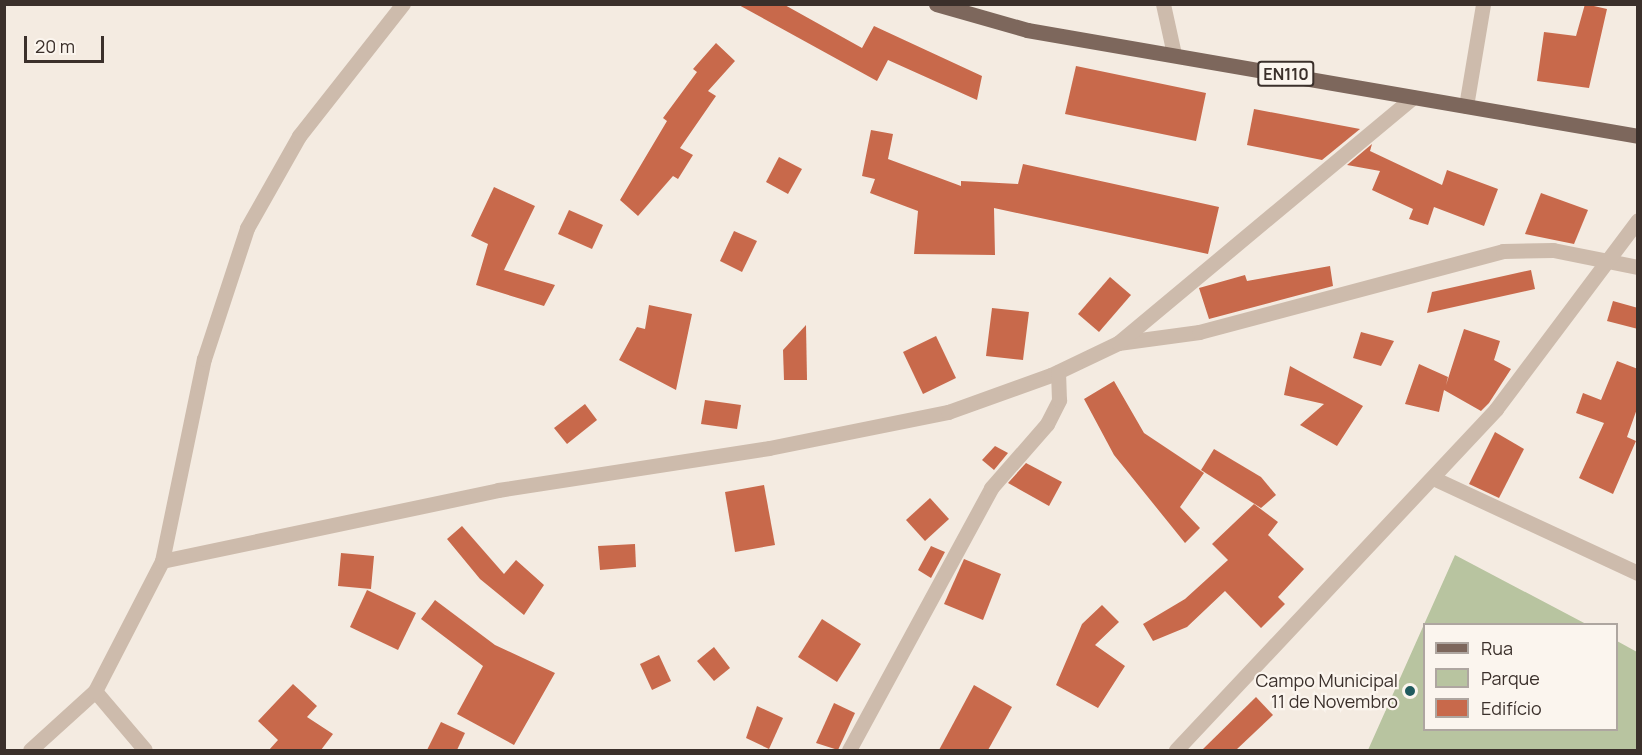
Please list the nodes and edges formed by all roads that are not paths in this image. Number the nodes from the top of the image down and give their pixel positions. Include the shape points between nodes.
1 (403, 4) edge
2 (936, 4) edge
3 (1163, 4) edge
4 (1483, 4) edge
5 (1174, 54) junction
6 (1413, 97) junction
7 (1466, 106) junction
8 (1638, 136) edge
9 (1638, 220) edge
10 (1611, 258) junction
11 (1638, 267) edge
12 (1118, 343) junction
13 (1058, 372) junction
14 (1433, 478) junction
15 (162, 561) junction
16 (1638, 573) edge
17 (95, 691) junction
18 (30, 750) edge
19 (145, 750) edge
20 (849, 750) edge
21 (1176, 750) edge

1 - 15 street via 299,136 247,228 204,359
2 - 5 main road, EN110 via 1027,30
3 - 5 street
4 - 7 street
5 - 6 main road, EN110
6 - 7 main road, EN110
6 - 12 street
7 - 8 main road, EN110
9 - 10 street
10 - 11 street
10 - 12 street via 1503,250 1199,332
10 - 14 street via 1496,409
12 - 13 street
13 - 15 street via 948,412 769,448 498,490
13 - 20 street via 1059,400 1047,424 990,488
14 - 16 street
14 - 21 street
15 - 17 street
17 - 18 street
17 - 19 street

